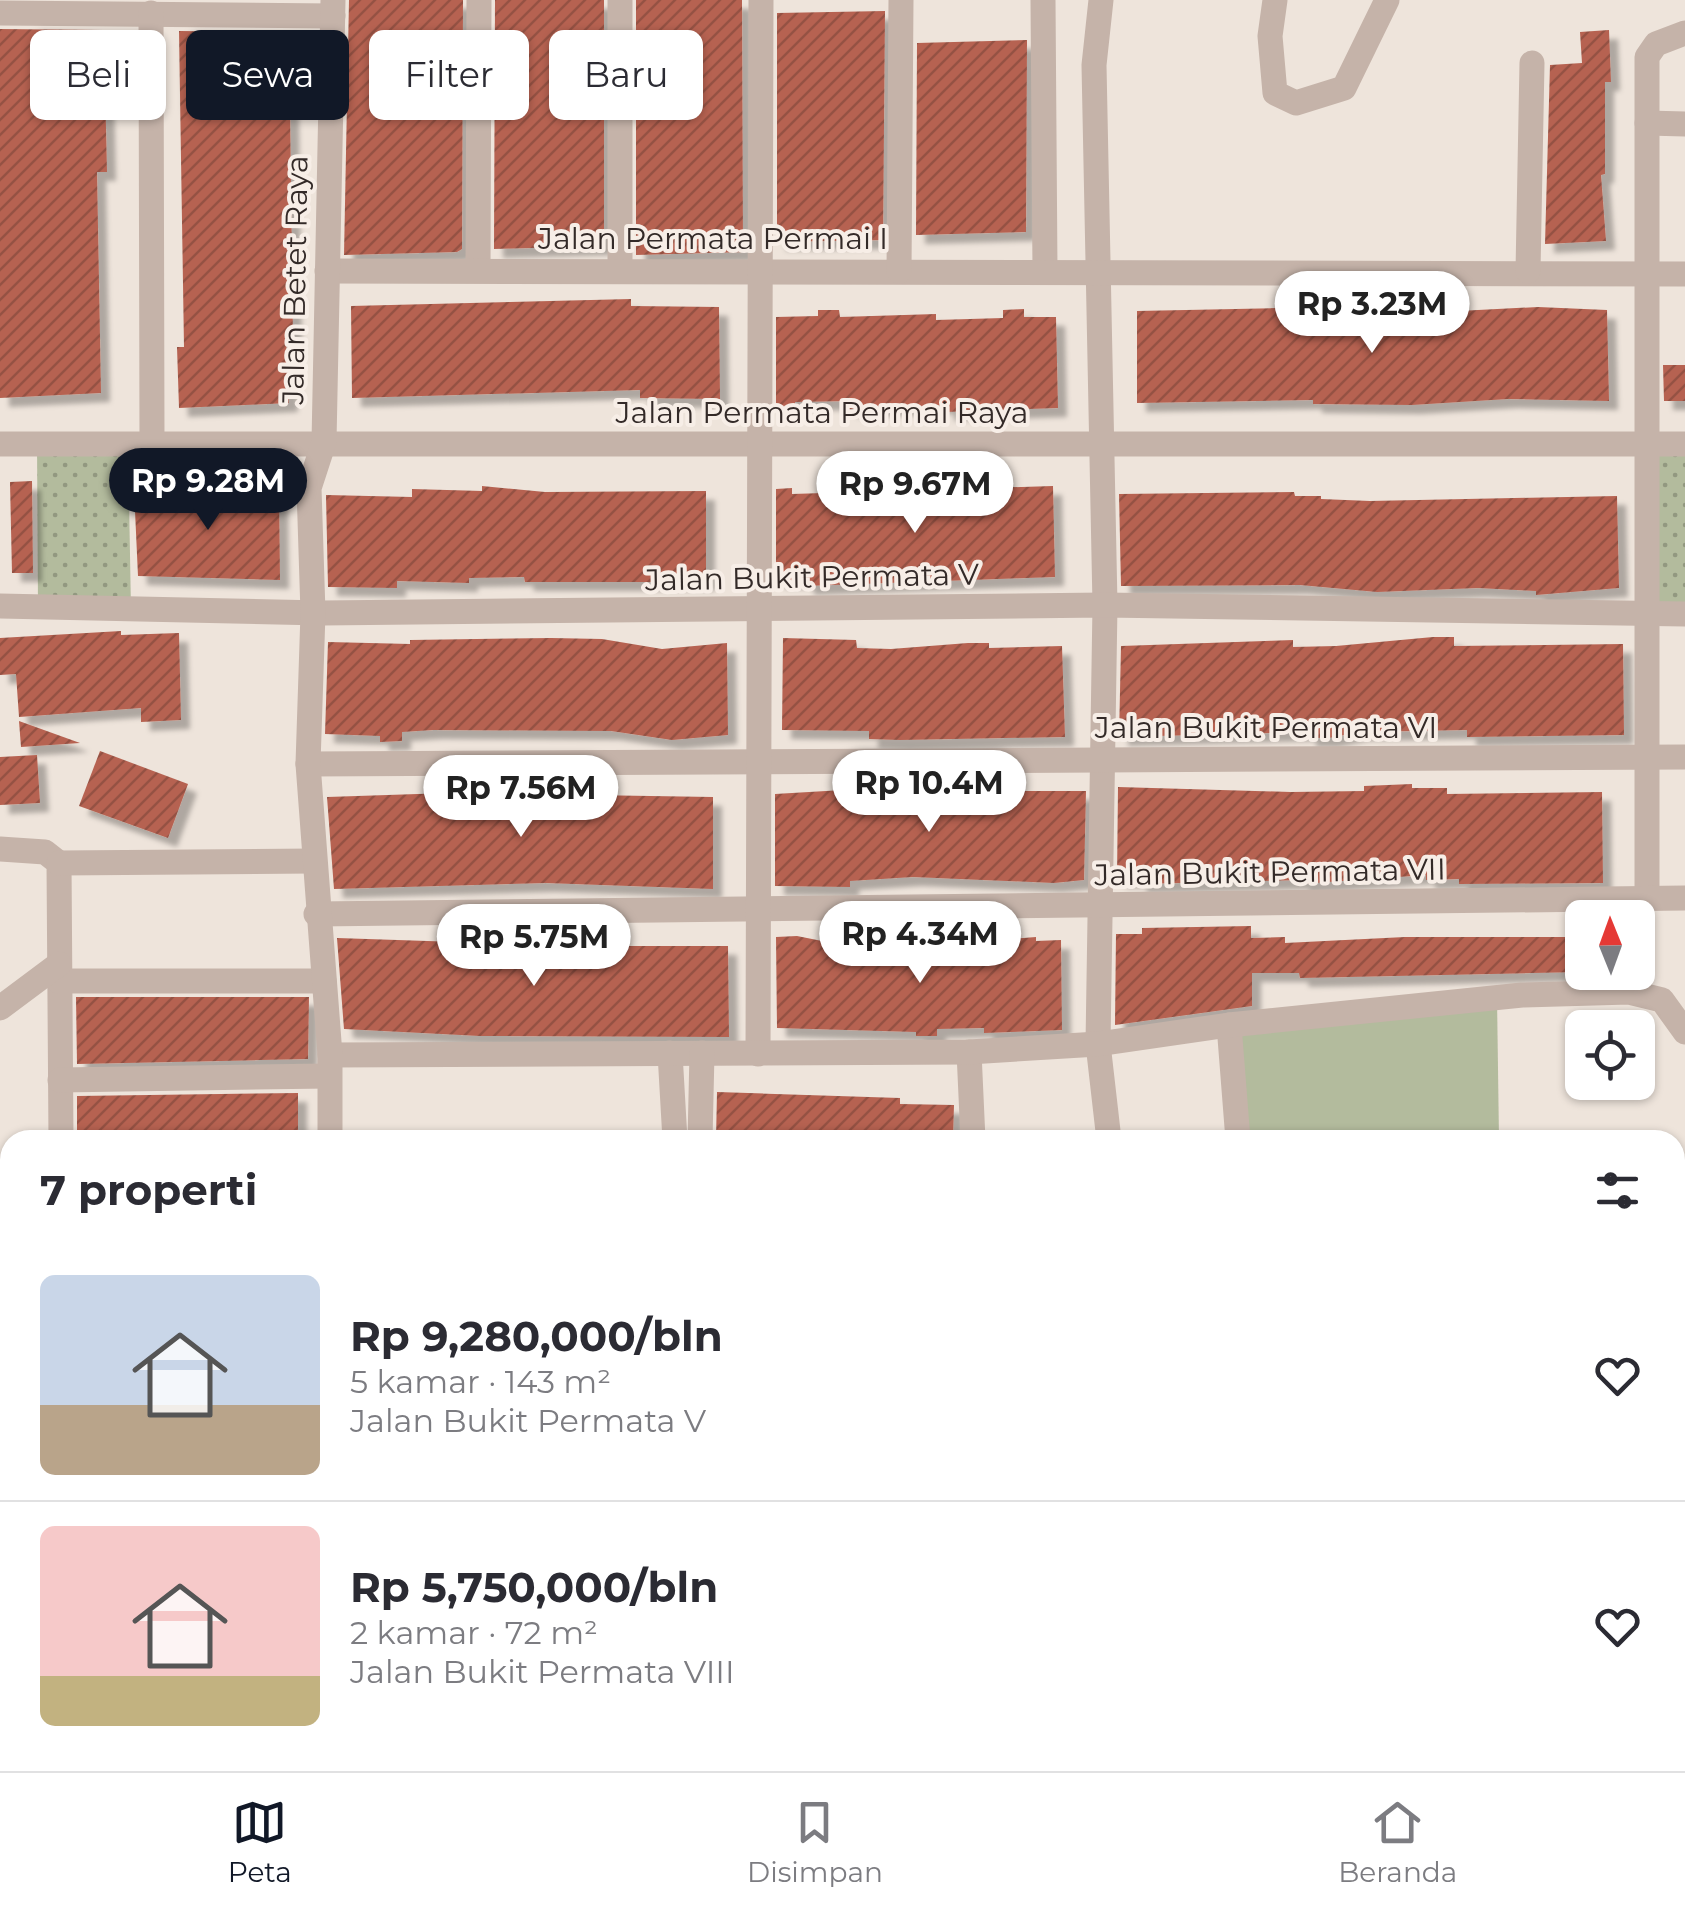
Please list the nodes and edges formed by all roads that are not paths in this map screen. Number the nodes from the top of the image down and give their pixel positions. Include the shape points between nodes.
1 (479, 0) edge
2 (620, 0) edge
3 (761, 0) edge
4 (901, 0) edge
5 (1043, 0) edge
6 (1101, 0) edge
7 (1275, 0) edge
8 (1388, 0) edge
9 (333, 8) edge
10 (0, 13) edge
11 (151, 13) junction
12 (1685, 34) edge
13 (1532, 63) dead end
14 (1647, 123) junction
15 (1685, 124) edge
16 (327, 270) junction
17 (478, 270) junction
18 (620, 270) junction
19 (1099, 270) junction
20 (759, 271) junction
21 (899, 271) junction
22 (1528, 271) junction
23 (1045, 272) junction
24 (1647, 274) junction
25 (1685, 274) edge
26 (152, 442) junction
27 (324, 442) junction
28 (0, 444) edge
29 (1102, 444) junction
30 (1644, 444) junction
31 (1685, 444) edge
32 (757, 446) junction
33 (0, 606) edge
34 (1105, 606) junction
35 (758, 612) junction
36 (312, 613) junction
37 (1646, 613) junction
38 (1685, 614) edge
39 (1645, 757) junction
40 (1685, 757) edge
41 (758, 758) junction
42 (1100, 760) junction
43 (308, 764) junction
44 (0, 849) edge
45 (314, 861) junction
46 (60, 864) junction
47 (1685, 898) edge
48 (1647, 900) joint
49 (1565, 901) edge
50 (758, 906) junction
51 (1101, 906) junction
52 (316, 914) junction
53 (59, 973) junction
54 (324, 982) junction
55 (0, 1008) edge
56 (1229, 1025) junction
57 (1685, 1032) edge
58 (1098, 1044) junction
59 (702, 1052) junction
60 (968, 1052) junction
61 (670, 1053) junction
62 (758, 1054) junction
63 (330, 1065) junction
64 (60, 1080) junction
65 (61, 1130) edge
66 (330, 1130) edge
67 (674, 1130) edge
68 (700, 1130) edge
69 (972, 1130) edge
70 (1108, 1130) edge
71 (1237, 1130) edge

1 - 17 street
2 - 18 street
3 - 20 street
4 - 21 street
5 - 23 street
6 - 19 street via 1094,65
7 - 8 street via 1274,93 1296,102 1344,88
9 - 11 street
9 - 16 street, Jalan Betet Raya
10 - 11 street
11 - 26 street
12 - 14 street via 1649,49
13 - 22 street
14 - 15 street
14 - 24 street
16 - 17 street, Jalan Permata Permai I
16 - 27 street, Jalan Betet Raya
17 - 18 street, Jalan Permata Permai I
18 - 20 street, Jalan Permata Permai I
19 - 22 street, Jalan Permata Permai I
19 - 23 street, Jalan Permata Permai I
19 - 29 street
20 - 21 street, Jalan Permata Permai I
20 - 32 street
21 - 23 street, Jalan Permata Permai I
22 - 24 street, Jalan Permata Permai I
24 - 25 street, Jalan Permata Permai I
24 - 30 street
26 - 27 street, Jalan Permata Permai Raya
26 - 28 street, Jalan Permata Permai Raya
27 - 32 street, Jalan Permata Permai Raya
27 - 36 street, Jalan Betet Raya via 309,488
29 - 30 street, Jalan Permata Permai Raya
29 - 32 street, Jalan Permata Permai Raya
29 - 34 street
30 - 31 street, Jalan Permata Permai Raya
30 - 37 street
32 - 35 street
33 - 36 street, Jalan Bukit Permata V
34 - 35 street, Jalan Bukit Permata V
34 - 37 street, Jalan Bukit Permata V
34 - 42 street
35 - 36 street, Jalan Bukit Permata V
35 - 41 street
36 - 43 street, Jalan Betet Raya
37 - 38 street, Jalan Bukit Permata V
37 - 39 street
39 - 40 street, Jalan Bukit Permata VI
39 - 42 street, Jalan Bukit Permata VI
39 - 48 street
41 - 42 street, Jalan Bukit Permata VI
41 - 43 street, Jalan Bukit Permata VI
41 - 50 street
42 - 51 street
43 - 45 street, Jalan Betet Raya
44 - 46 street via 45,852
45 - 46 street
45 - 52 street, Jalan Betet Raya
46 - 53 street
47 - 48 street, Jalan Bukit Permata VII
49 - 51 street, Jalan Bukit Permata VII
50 - 51 street, Jalan Bukit Permata VII
50 - 52 street, Jalan Bukit Permata VII
50 - 62 street
51 - 58 street
52 - 54 street, Jalan Betet Raya
53 - 54 street
53 - 55 street
53 - 64 street
54 - 63 street, Jalan Betet Raya
56 - 57 street via 1522,995 1630,992 1662,1000
56 - 58 street
56 - 71 street
58 - 60 street
58 - 70 street
59 - 61 street
59 - 62 street
59 - 68 street
60 - 62 street
60 - 69 street
61 - 63 street
61 - 67 street
63 - 64 street
63 - 66 street, Jalan Betet Raya
64 - 65 street

